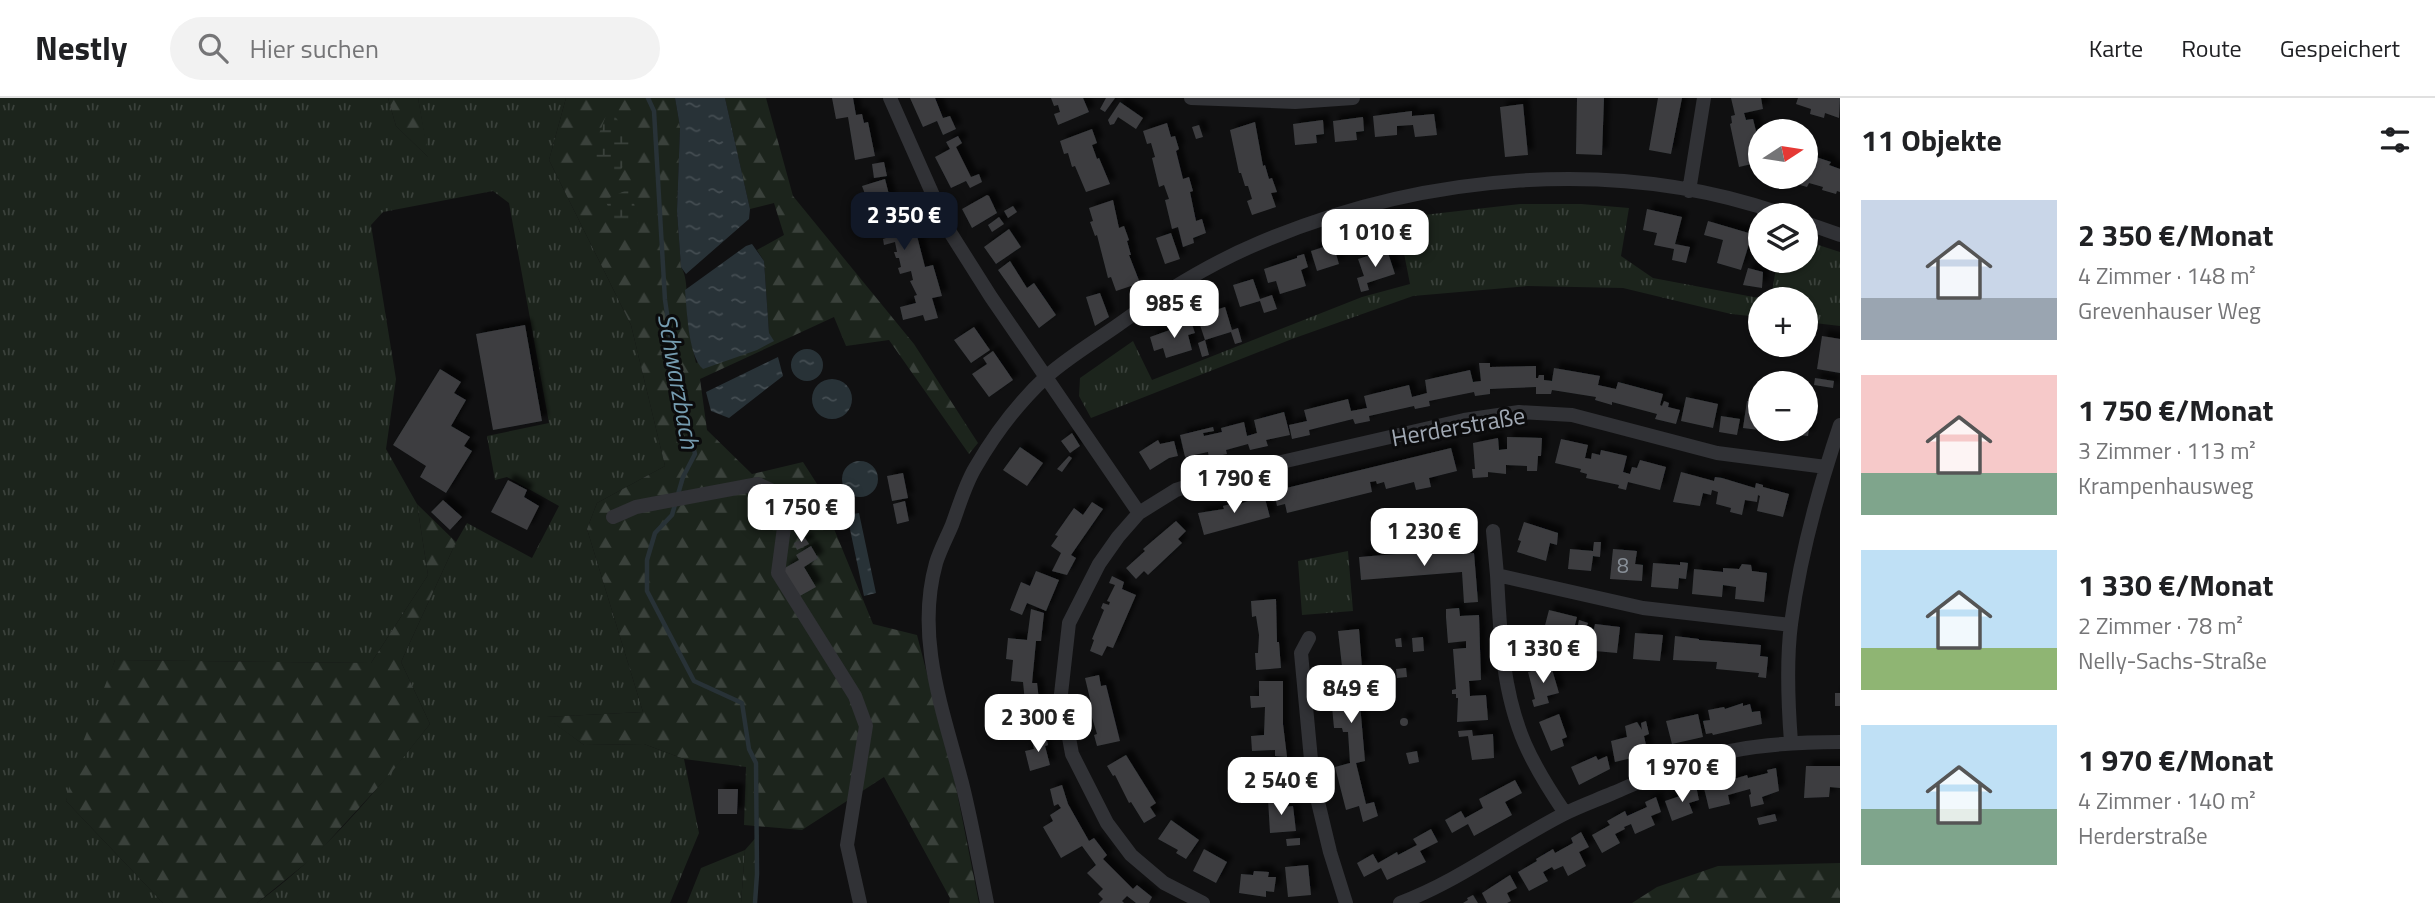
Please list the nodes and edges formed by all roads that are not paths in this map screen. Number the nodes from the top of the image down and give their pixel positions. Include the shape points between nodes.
1 (890, 98) edge
2 (1191, 98) edge
3 (1353, 98) edge
4 (1704, 98) edge
5 (1689, 191) junction
6 (1748, 206) edge
7 (1818, 227) edge
8 (1840, 235) edge
9 (1047, 376) junction
10 (1840, 425) edge
11 (1826, 467) junction
12 (1139, 513) junction
13 (613, 517) dead end
14 (1493, 531) dead end
15 (1497, 575) junction
16 (1791, 625) junction
17 (1309, 638) dead end
18 (1840, 742) edge
19 (1791, 743) junction
20 (1565, 813) junction
21 (860, 903) edge
22 (987, 903) edge
23 (1203, 903) edge
24 (1346, 903) edge
25 (1401, 903) edge

1 - 9 street via 948,229
2 - 3 street via 1295,102
4 - 5 street
5 - 6 street
5 - 9 street via 1617,180 1494,181 1397,199 1303,225 1229,257 1162,295
7 - 8 street
9 - 12 street
9 - 22 street via 1005,421 973,471 936,563 927,617 931,667
10 - 11 street
11 - 12 street, Herderstraße via 1717,453 1572,415 1520,412 1464,420 1216,477 1175,490
11 - 16 street via 1804,546
12 - 23 street, Herderstraße via 1099,564 1069,624 1061,694 1072,754 1107,823 1131,855 1164,883
13 - 21 street via 666,500 758,484 775,492 785,520 778,573 855,696 866,726 847,845
14 - 15 street
15 - 16 street via 1643,608
15 - 20 street via 1505,672 1513,708 1542,779
16 - 19 street via 1787,684
17 - 24 street via 1301,653 1313,781
18 - 19 street
19 - 20 street via 1700,758
20 - 25 street

